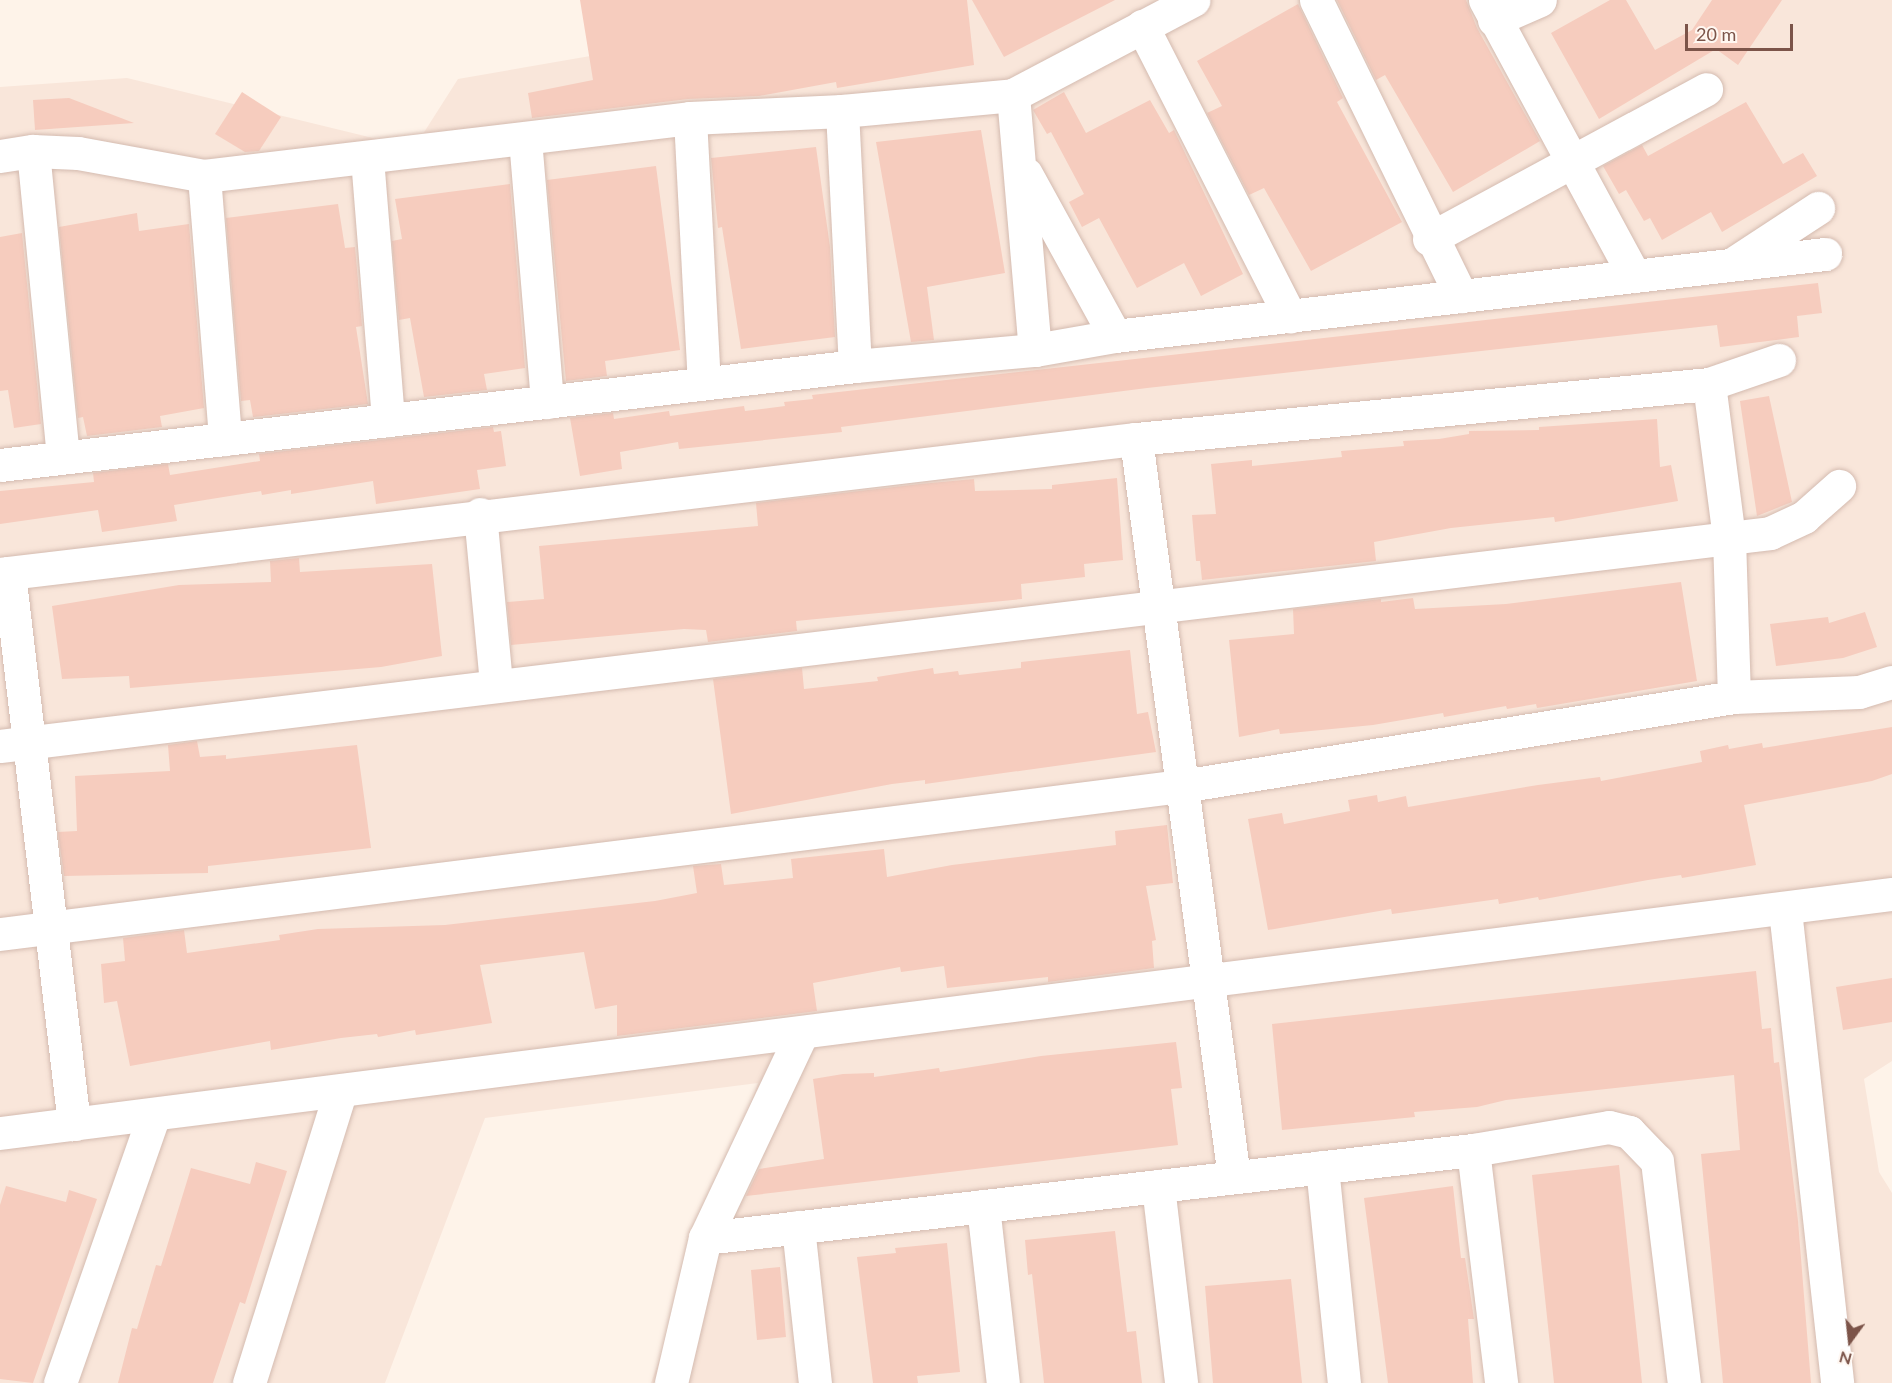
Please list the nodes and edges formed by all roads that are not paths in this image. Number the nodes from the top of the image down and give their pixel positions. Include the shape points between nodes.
1 (1193, 0) edge
2 (1316, 0) edge
3 (1540, 0) edge
4 (1490, 10) edge
5 (1142, 26) junction
6 (1706, 89) dead end
7 (1013, 94) junction
8 (842, 111) junction
9 (690, 118) junction
10 (525, 139) junction
11 (33, 151) junction
12 (0, 156) edge
13 (367, 158) junction
14 (1572, 162) junction
15 (1020, 165) junction
16 (204, 176) junction
17 (1818, 208) dead end
18 (1429, 239) junction
19 (1825, 254) dead end
20 (1732, 265) junction
21 (1634, 276) junction
22 (1461, 296) junction
23 (1290, 316) junction
24 (1115, 336) junction
25 (1035, 350) junction
26 (1779, 360) dead end
27 (855, 366) junction
28 (704, 383) junction
29 (1709, 384) junction
30 (547, 402) junction
31 (388, 420) junction
32 (225, 439) junction
33 (1136, 439) junction
34 (63, 457) junction
35 (0, 465) edge
36 (1839, 486) dead end
37 (480, 514) junction
38 (1729, 538) junction
39 (4, 573) edge
40 (1158, 608) junction
41 (1892, 682) edge
42 (496, 684) junction
43 (1734, 697) junction
44 (14, 744) edge
45 (1182, 786) junction
46 (1892, 894) edge
47 (1785, 910) junction
48 (50, 927) junction
49 (0, 934) edge
50 (1208, 982) junction
51 (802, 1033) junction
52 (340, 1092) junction
53 (154, 1115) junction
54 (74, 1124) junction
55 (0, 1133) edge
56 (1473, 1150) junction
57 (1322, 1167) junction
58 (1234, 1177) junction
59 (1158, 1186) junction
60 (983, 1206) junction
61 (798, 1227) junction
62 (705, 1238) junction
63 (60, 1383) edge
64 (249, 1383) edge
65 (671, 1383) edge
66 (815, 1383) edge
67 (1003, 1383) edge
68 (1180, 1383) edge
69 (1344, 1383) edge
70 (1501, 1383) edge
71 (1684, 1383) edge
72 (1837, 1383) edge

1 - 5 street
2 - 18 street
3 - 4 street
4 - 14 street
5 - 7 street
5 - 23 street
6 - 14 street
7 - 8 street
7 - 15 street
8 - 9 street
8 - 27 street
9 - 10 street
9 - 28 street
10 - 13 street
10 - 30 street
11 - 12 street
11 - 16 street via 78,153
11 - 34 street
13 - 16 street
13 - 31 street
14 - 18 street
14 - 21 street
15 - 24 street
15 - 25 street
16 - 32 street
17 - 20 street
18 - 22 street
19 - 20 street
20 - 21 street
21 - 22 street
22 - 23 street
23 - 24 street
24 - 25 street
25 - 27 street
26 - 29 street
27 - 28 street
28 - 30 street
29 - 33 street
29 - 38 street
30 - 31 street
31 - 32 street
32 - 34 street
33 - 37 street
33 - 40 street
34 - 35 street
36 - 38 street via 1790,524 1770,533
37 - 39 street
37 - 42 street
38 - 40 street
38 - 43 street
39 - 44 street
40 - 42 street
40 - 45 street
41 - 43 street via 1859,692
42 - 44 street
43 - 45 street
44 - 48 street
45 - 48 street
45 - 50 street
46 - 47 street
47 - 50 street
47 - 72 street
48 - 49 street
48 - 54 street
50 - 51 street
50 - 58 street
51 - 52 street
51 - 62 street
52 - 53 street
52 - 64 street
53 - 54 street
53 - 63 street
54 - 55 street
56 - 57 street
56 - 70 street
56 - 71 street via 1609,1127 1629,1132 1645,1145 1657,1161
57 - 58 street
57 - 69 street
58 - 59 street
59 - 60 street
59 - 68 street
60 - 61 street
60 - 67 street
61 - 62 street
61 - 66 street
62 - 65 street

